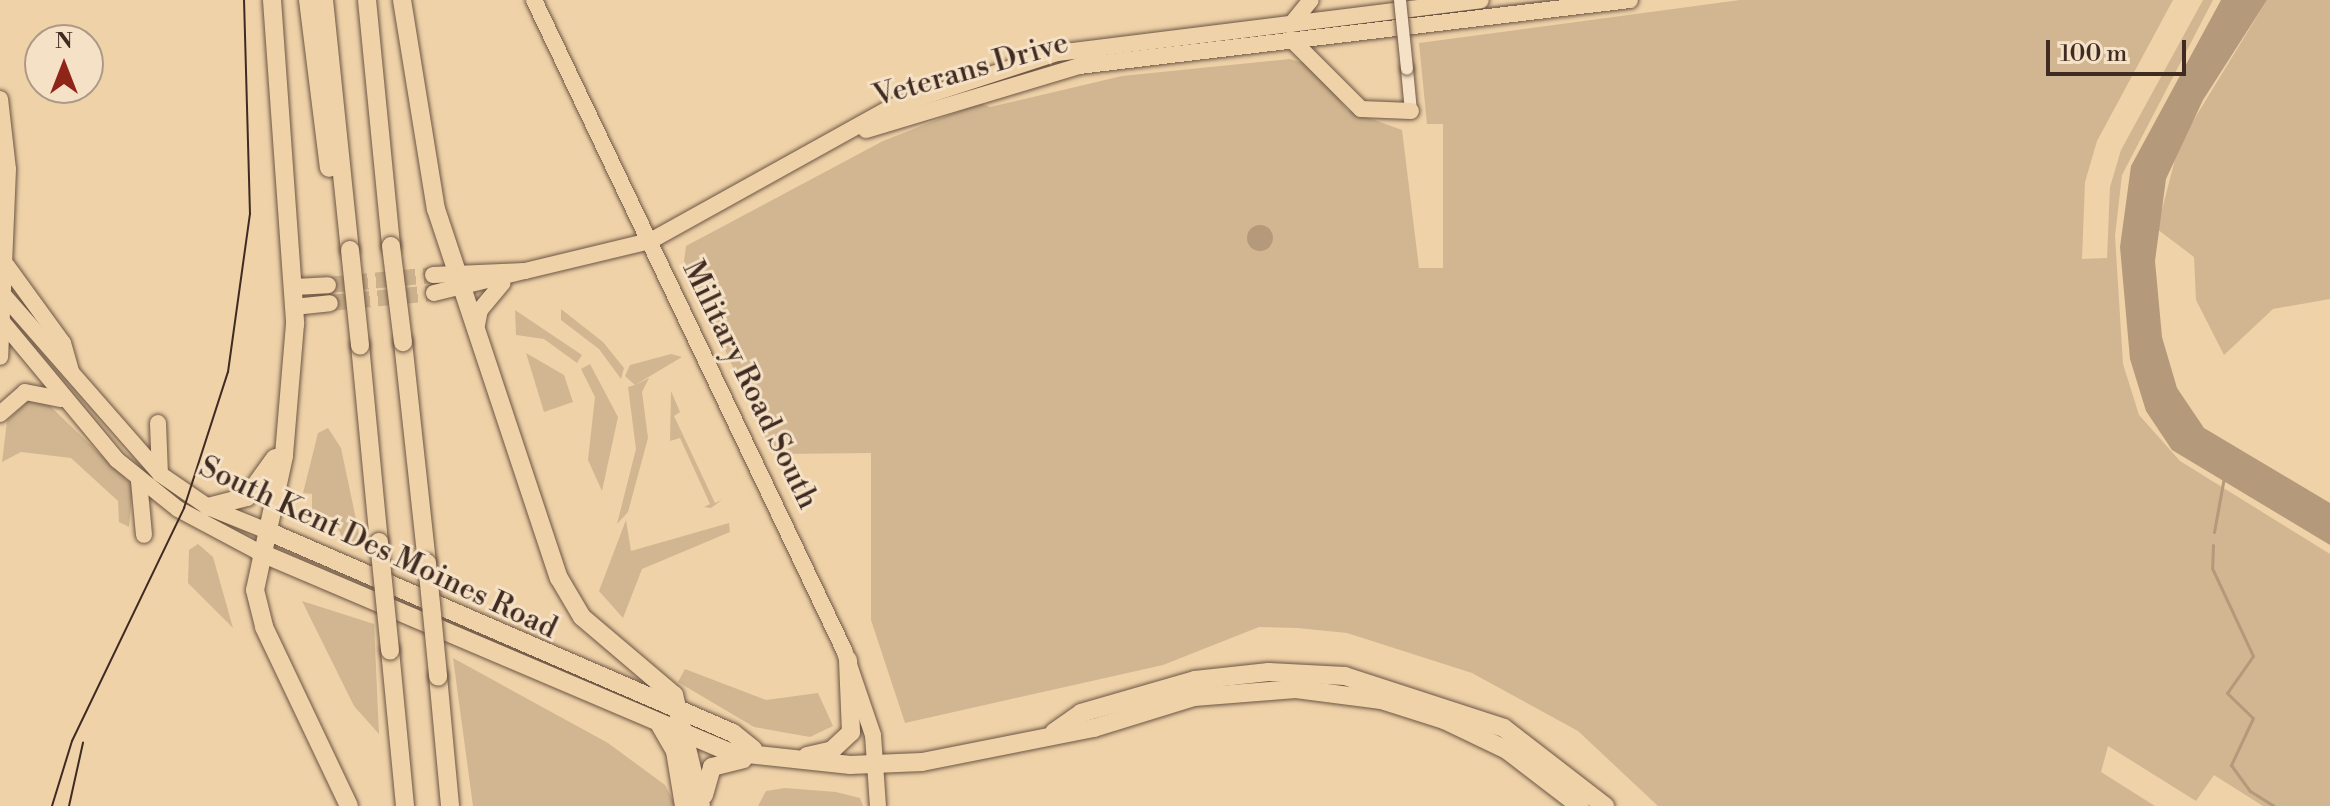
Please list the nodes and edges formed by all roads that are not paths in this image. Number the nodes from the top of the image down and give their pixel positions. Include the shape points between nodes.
1 (272, 0) edge
2 (308, 0) edge
3 (324, 0) edge
4 (367, 0) edge
5 (402, 0) edge
6 (534, 0) edge
7 (1311, 0) edge
8 (1400, 0) edge
9 (1481, 0) edge
10 (1630, 0) edge
11 (1292, 30) junction
12 (1336, 34) junction
13 (1320, 63) junction
14 (0, 99) edge
15 (1411, 111) joint
16 (650, 241) junction
17 (349, 244) junction
18 (6, 265) junction
19 (525, 271) junction
20 (433, 275) tunnel mouth
21 (506, 280) junction
22 (460, 281) junction
23 (328, 285) tunnel mouth
24 (294, 287) junction
25 (434, 293) tunnel mouth
26 (2, 294) edge
27 (330, 303) tunnel mouth
28 (294, 307) junction
29 (2, 321) edge
30 (476, 332) junction
31 (0, 357) edge
32 (73, 380) junction
33 (61, 399) junction
34 (0, 414) edge
35 (124, 439) junction
36 (282, 441) junction
37 (160, 474) junction
38 (139, 479) junction
39 (208, 507) junction
40 (178, 509) junction
41 (265, 530) junction
42 (259, 552) junction
43 (848, 660) junction
44 (682, 714) junction
45 (660, 725) junction
46 (1048, 736) junction
47 (688, 738) junction
48 (753, 749) junction
49 (775, 753) junction
50 (800, 758) junction
51 (877, 766) junction
52 (448, 783) junction
53 (349, 806) edge
54 (405, 806) edge
55 (450, 806) edge
56 (460, 806) edge
57 (684, 806) edge
58 (702, 806) edge
59 (878, 806) edge
60 (1580, 806) edge
61 (1605, 806) edge

1 - 24 highway
2 - 17 highway via 335,208
3 - 17 highway
4 - 52 highway, bridge
5 - 22 highway via 421,145
6 - 16 main road, Military Road South
7 - 11 main road
8 - 15 street, bridge
9 - 11 main road, Veterans Drive
10 - 12 main road, Veterans Drive
11 - 12 main road, Veterans Drive
11 - 13 main road
11 - 16 main road, Veterans Drive via 1079,66 861,131
12 - 13 main road
13 - 15 main road via 1333,88 1361,109
14 - 18 main road
16 - 19 main road, Veterans Drive
16 - 43 main road, Military Road South
17 - 54 highway, bridge
18 - 26 main road
18 - 32 main road via 63,343
19 - 21 main road
19 - 22 main road
20 - 22 main road
21 - 22 main road
21 - 30 main road via 480,310
22 - 25 main road
22 - 30 highway
23 - 24 main road
24 - 28 highway
26 - 29 main road
26 - 32 main road, South Kent Des Moines Road
27 - 28 main road
28 - 36 highway
29 - 31 main road
29 - 33 main road, South Kent Des Moines Road
30 - 44 highway via 568,598 664,682
32 - 35 main road, South Kent Des Moines Road
33 - 34 main road via 25,392
33 - 38 main road, South Kent Des Moines Road
35 - 37 main road, South Kent Des Moines Road
35 - 37 main road via 147,437 158,423
36 - 39 highway via 259,487
36 - 41 highway
37 - 39 main road, South Kent Des Moines Road
38 - 40 main road, South Kent Des Moines Road
38 - 40 main road via 144,535 160,514
39 - 41 main road, South Kent Des Moines Road
40 - 42 main road, South Kent Des Moines Road
41 - 42 highway
41 - 44 highway, South Kent Des Moines Road
42 - 45 highway, South Kent Des Moines Road
42 - 53 highway via 255,590 264,627
43 - 50 highway via 851,732 832,750
43 - 51 main road, Military Road South
44 - 47 highway
44 - 48 highway, South Kent Des Moines Road
45 - 47 highway, South Kent Des Moines Road
45 - 57 highway via 675,751
46 - 51 highway, South Kent Des Moines Road
46 - 60 highway, South Kent Des Moines Road via 1225,692 1338,693 1475,734
46 - 61 highway, South Kent Des Moines Road via 1081,713 1178,683 1313,672 1377,681 1472,713 1547,757
47 - 48 highway, South Kent Des Moines Road via 729,752
47 - 58 highway
48 - 49 highway, South Kent Des Moines Road
49 - 50 highway, South Kent Des Moines Road
49 - 58 highway via 712,767
50 - 51 highway, South Kent Des Moines Road
51 - 59 main road, Military Road South
52 - 55 highway
52 - 56 highway

